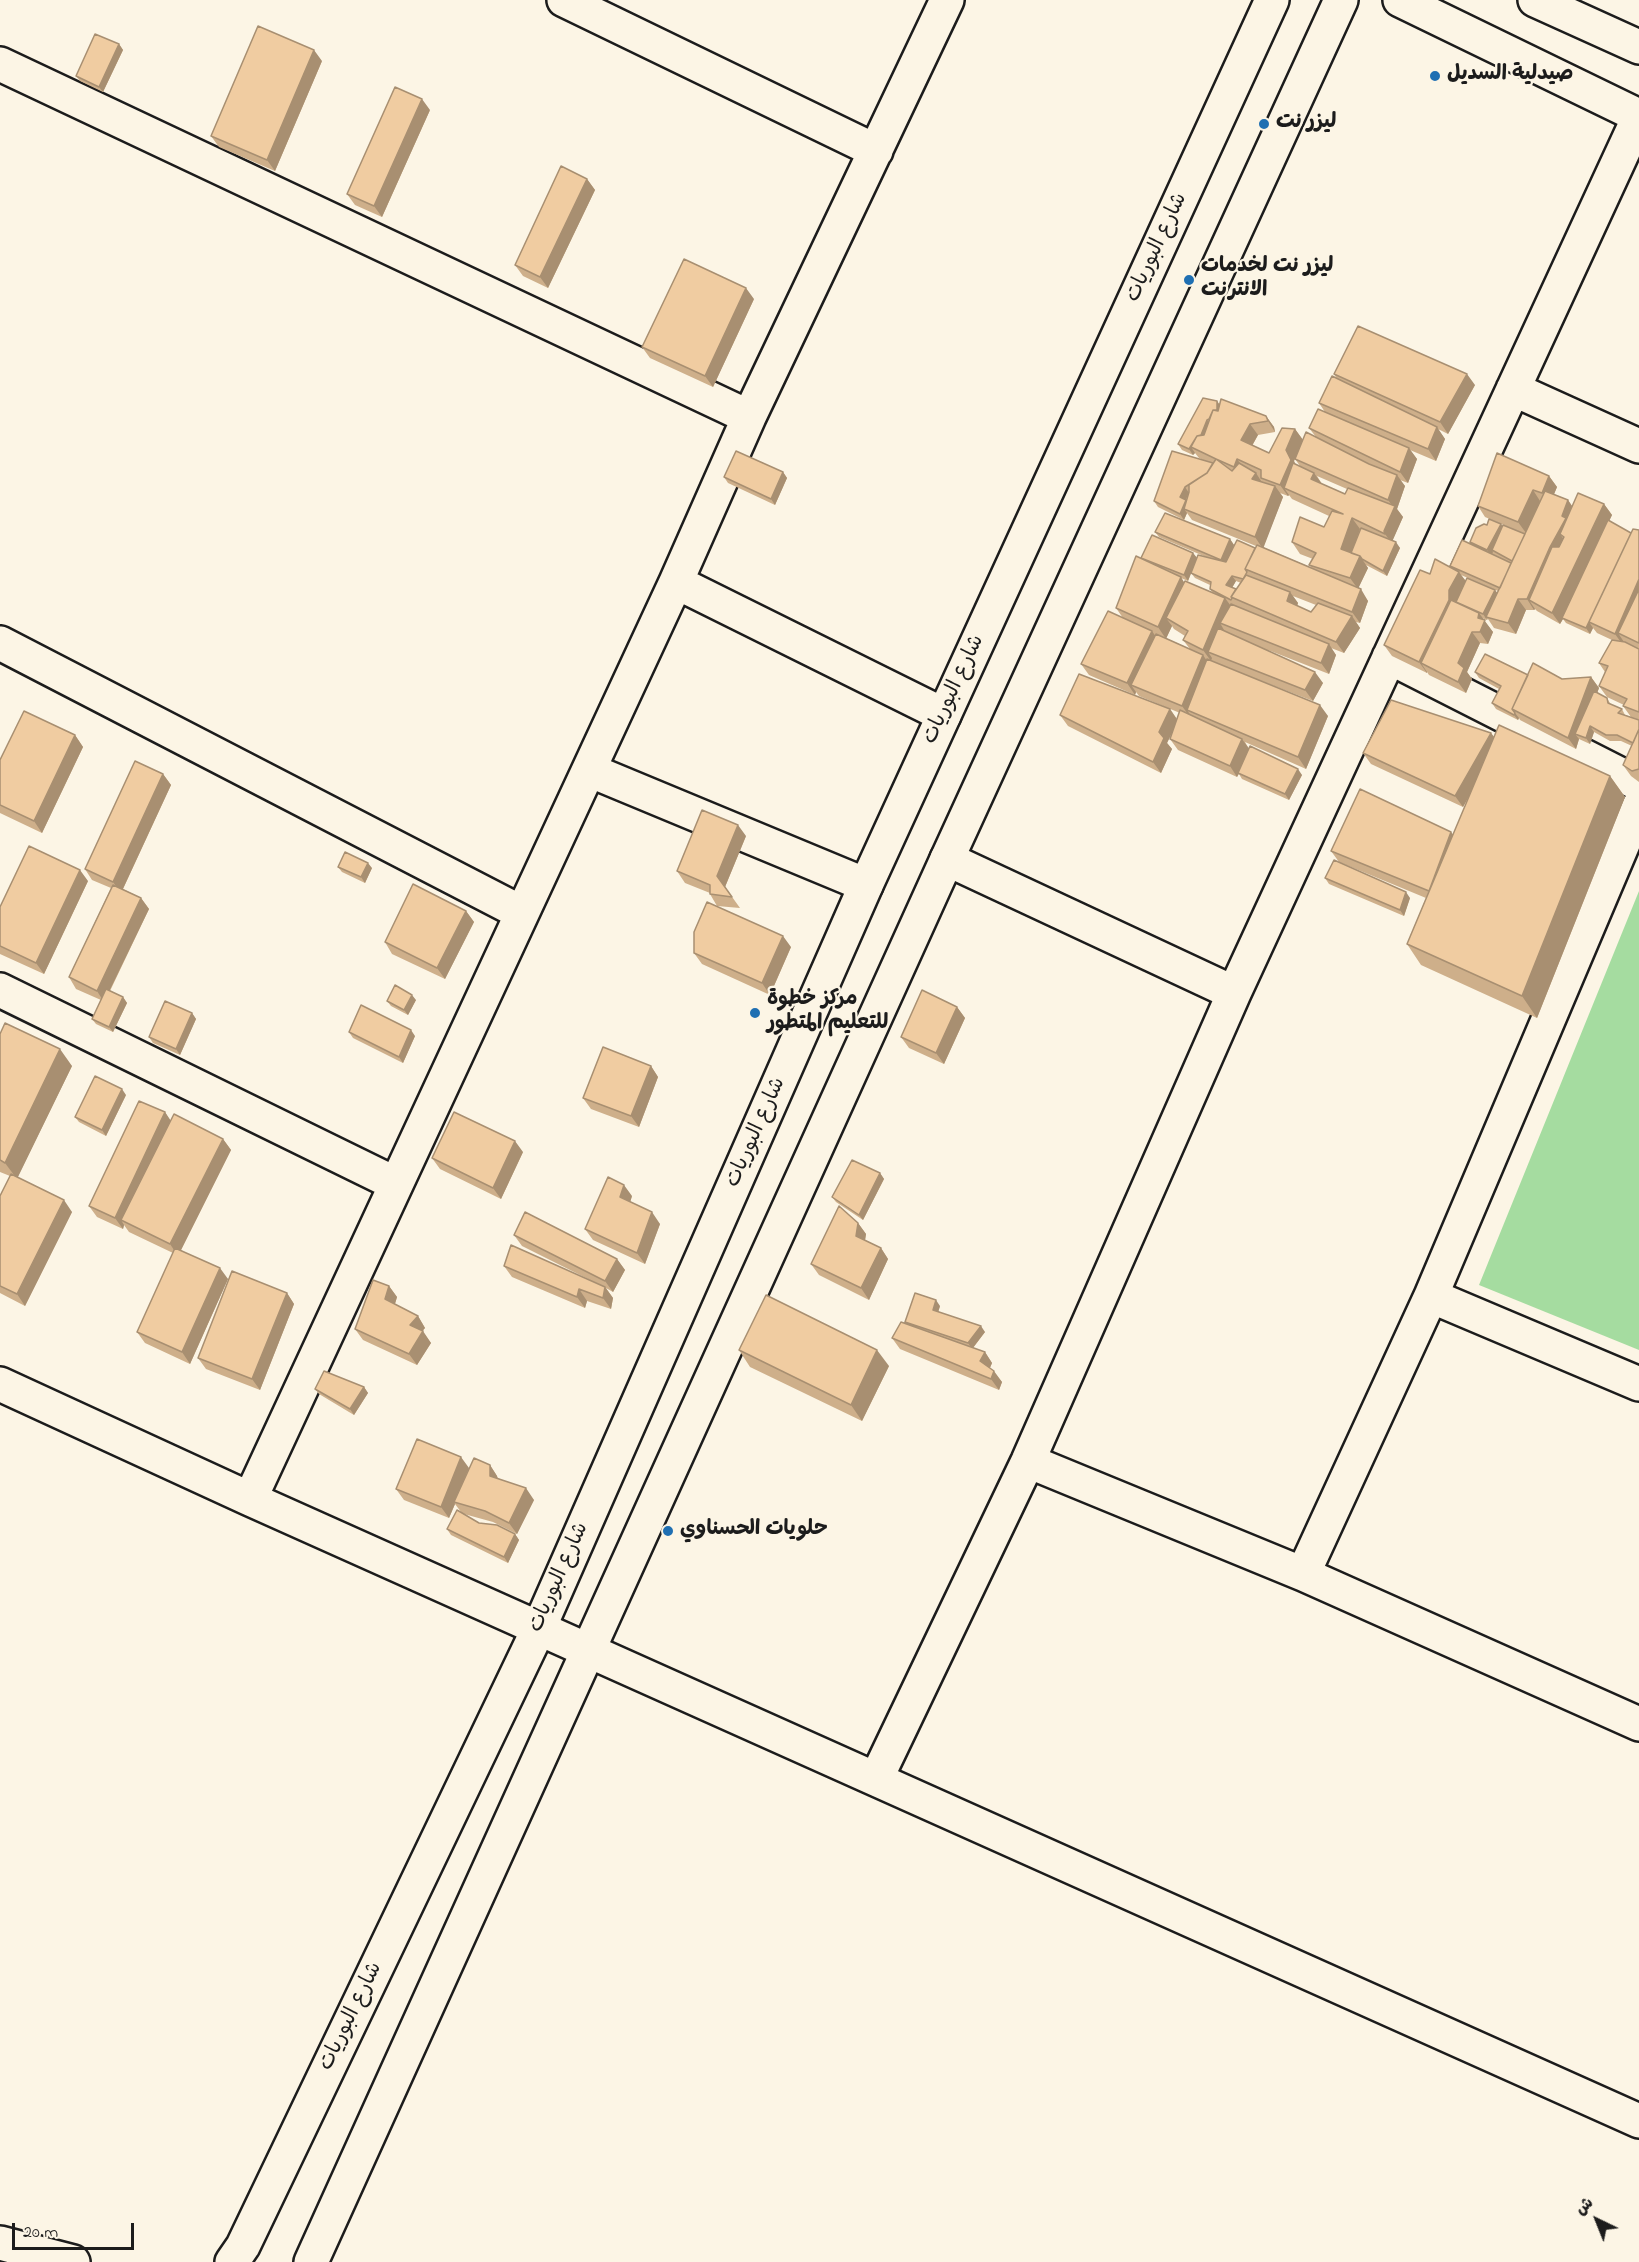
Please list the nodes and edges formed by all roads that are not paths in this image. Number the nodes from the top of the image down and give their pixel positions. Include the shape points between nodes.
1 (564, 0) edge
2 (947, 0) edge
3 (1272, 0) edge
4 (1341, 0) edge
5 (1400, 0) edge
6 (1535, 0) edge
7 (1639, 47) edge
8 (0, 64) edge
9 (1639, 116) edge
10 (876, 151) junction
11 (1513, 389) junction
12 (749, 417) junction
13 (1639, 446) edge
14 (676, 582) junction
15 (0, 643) edge
16 (1389, 657) junction
17 (944, 715) junction
18 (589, 770) junction
19 (1639, 784) edge
20 (1639, 806) edge
21 (947, 859) junction
22 (866, 885) junction
23 (522, 914) junction
24 (0, 990) edge
25 (1234, 993) junction
26 (396, 1185) junction
27 (1431, 1296) junction
28 (0, 1384) edge
29 (1639, 1384) edge
30 (1028, 1461) junction
31 (250, 1499) junction
32 (1303, 1574) junction
33 (539, 1628) junction
34 (588, 1650) junction
35 (1639, 1724) edge
36 (876, 1779) junction
37 (1639, 2121) edge
38 (0, 2243) edge
39 (73, 2262) edge
40 (232, 2262) edge
41 (311, 2262) edge

1 - 10 street
2 - 10 street
3 - 17 street, شارع البوريات
4 - 21 street
5 - 9 street
6 - 7 street
8 - 12 street
9 - 11 street
10 - 12 street
11 - 13 street
11 - 16 street
12 - 14 street
14 - 17 street
14 - 18 street
15 - 23 street
16 - 19 street
16 - 25 street
17 - 22 street, شارع البوريات
18 - 22 street
18 - 23 street
20 - 27 street
21 - 25 street
21 - 34 street
22 - 33 street, شارع البوريات
23 - 26 street
24 - 26 street
25 - 30 street
26 - 31 street
27 - 29 street
27 - 32 street
28 - 31 street
30 - 32 street
30 - 36 street
31 - 33 street
32 - 35 street
33 - 34 street
33 - 40 street, شارع البوريات
34 - 36 street
34 - 41 street
36 - 37 street
38 - 39 street

